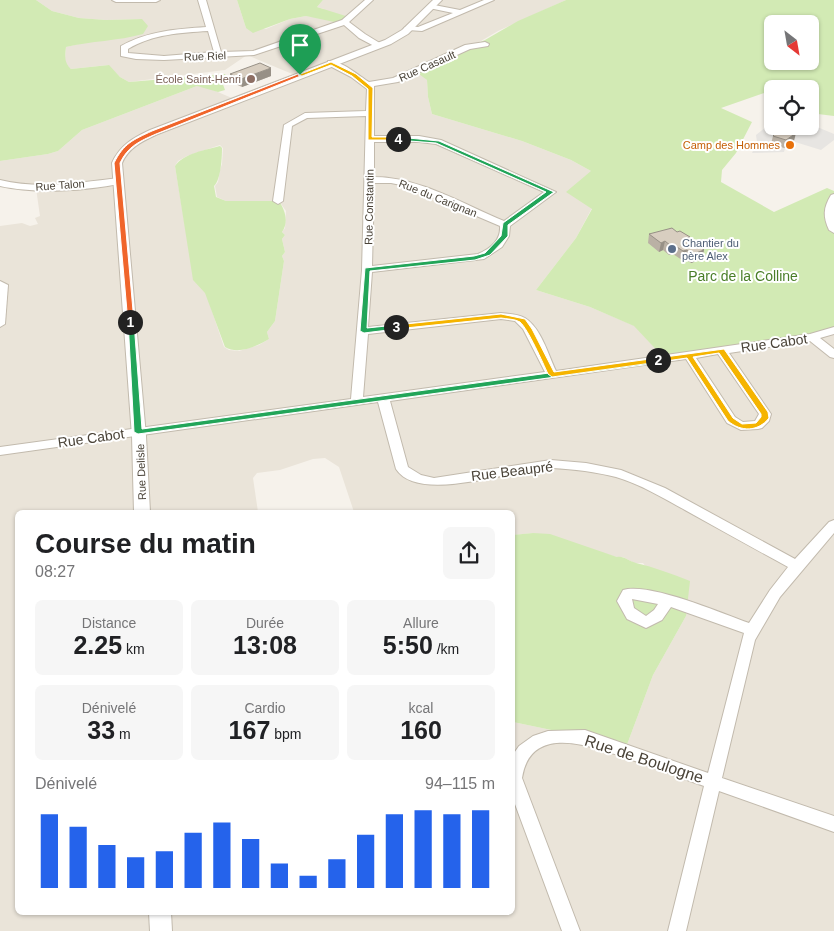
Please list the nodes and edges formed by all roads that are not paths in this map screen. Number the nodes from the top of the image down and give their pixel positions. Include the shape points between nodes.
1 (116, 0) edge
2 (156, 0) edge
3 (202, 0) edge
4 (369, 0) edge
5 (490, 0) edge
6 (435, 3) edge
7 (460, 12) junction
8 (345, 22) junction
9 (408, 28) junction
10 (210, 29) junction
11 (384, 43) junction
12 (485, 44) dead end
13 (218, 54) junction
14 (331, 63) junction
15 (367, 85) junction
16 (370, 113) junction
17 (370, 139) junction
18 (120, 180) junction
19 (370, 180) junction
20 (0, 183) edge
21 (834, 197) edge
22 (278, 201) dead end
23 (505, 225) junction
24 (832, 226) edge
25 (367, 270) junction
26 (2, 285) edge
27 (0, 324) edge
28 (834, 330) edge
29 (364, 331) junction
30 (812, 337) junction
31 (721, 350) junction
32 (834, 355) edge
33 (689, 356) junction
34 (552, 374) junction
35 (383, 398) junction
36 (357, 402) junction
37 (138, 432) junction
38 (0, 451) edge
39 (142, 510) edge
40 (834, 525) edge
41 (797, 566) junction
42 (666, 601) dead end
43 (752, 630) junction
44 (515, 774) edge
45 (515, 781) edge
46 (714, 782) junction
47 (834, 824) edge
48 (160, 915) edge
49 (161, 931) edge
50 (570, 931) edge
51 (677, 931) edge

1 - 2 street
3 - 10 street
4 - 8 street, Rue Riel
5 - 7 street
6 - 7 street
6 - 9 street, Rue Delisle
7 - 9 street via 419,29
8 - 11 street via 362,36
8 - 13 street, Rue Riel via 261,51 241,55
9 - 11 street, Rue Delisle via 400,36
10 - 13 street
10 - 13 street, Rue Riel via 160,34 134,42 124,48 124,54 164,58
11 - 14 street, Rue Delisle
12 - 15 street, Rue Casault via 468,47 395,80
14 - 15 street
14 - 18 street, Rue Delisle via 132,143 117,163
15 - 16 street, Rue Constantin via 371,88
16 - 17 street, Rue Constantin
16 - 22 street via 305,116 288,125
17 - 19 street, Rue Constantin
17 - 23 street via 438,142 551,192
18 - 20 street, Rue Talon via 39,188
18 - 37 street, Rue Delisle
19 - 23 street, Rue du Carignan via 409,184
19 - 25 street, Rue Constantin
21 - 24 street via 828,206
23 - 25 street via 502,239 488,254 480,257
25 - 29 street, Rue Constantin
26 - 27 street
28 - 30 street, Rue Cabot
29 - 34 street via 514,317 529,329
29 - 36 street, Rue Constantin
30 - 31 street, Rue Cabot
30 - 32 street
31 - 33 street, Rue Cabot
31 - 33 street via 765,414 758,425 741,426 731,420
33 - 34 street, Rue Cabot
34 - 35 street, Rue Cabot
35 - 36 street, Rue Cabot
35 - 41 street, Rue Beaupré via 402,469 410,476 434,482 551,464 586,466 622,474 660,491
36 - 37 street, Rue Cabot
37 - 38 street, Rue Cabot
37 - 39 street, Rue Delisle
40 - 41 street
41 - 43 street via 767,604
42 - 43 street
43 - 46 street
44 - 46 street, Rue de Boulogne via 519,758 530,745 544,738 563,735 585,737
45 - 50 street, Rue de Boulogne
46 - 47 street, Rue de Boulogne
46 - 51 street
48 - 49 street

